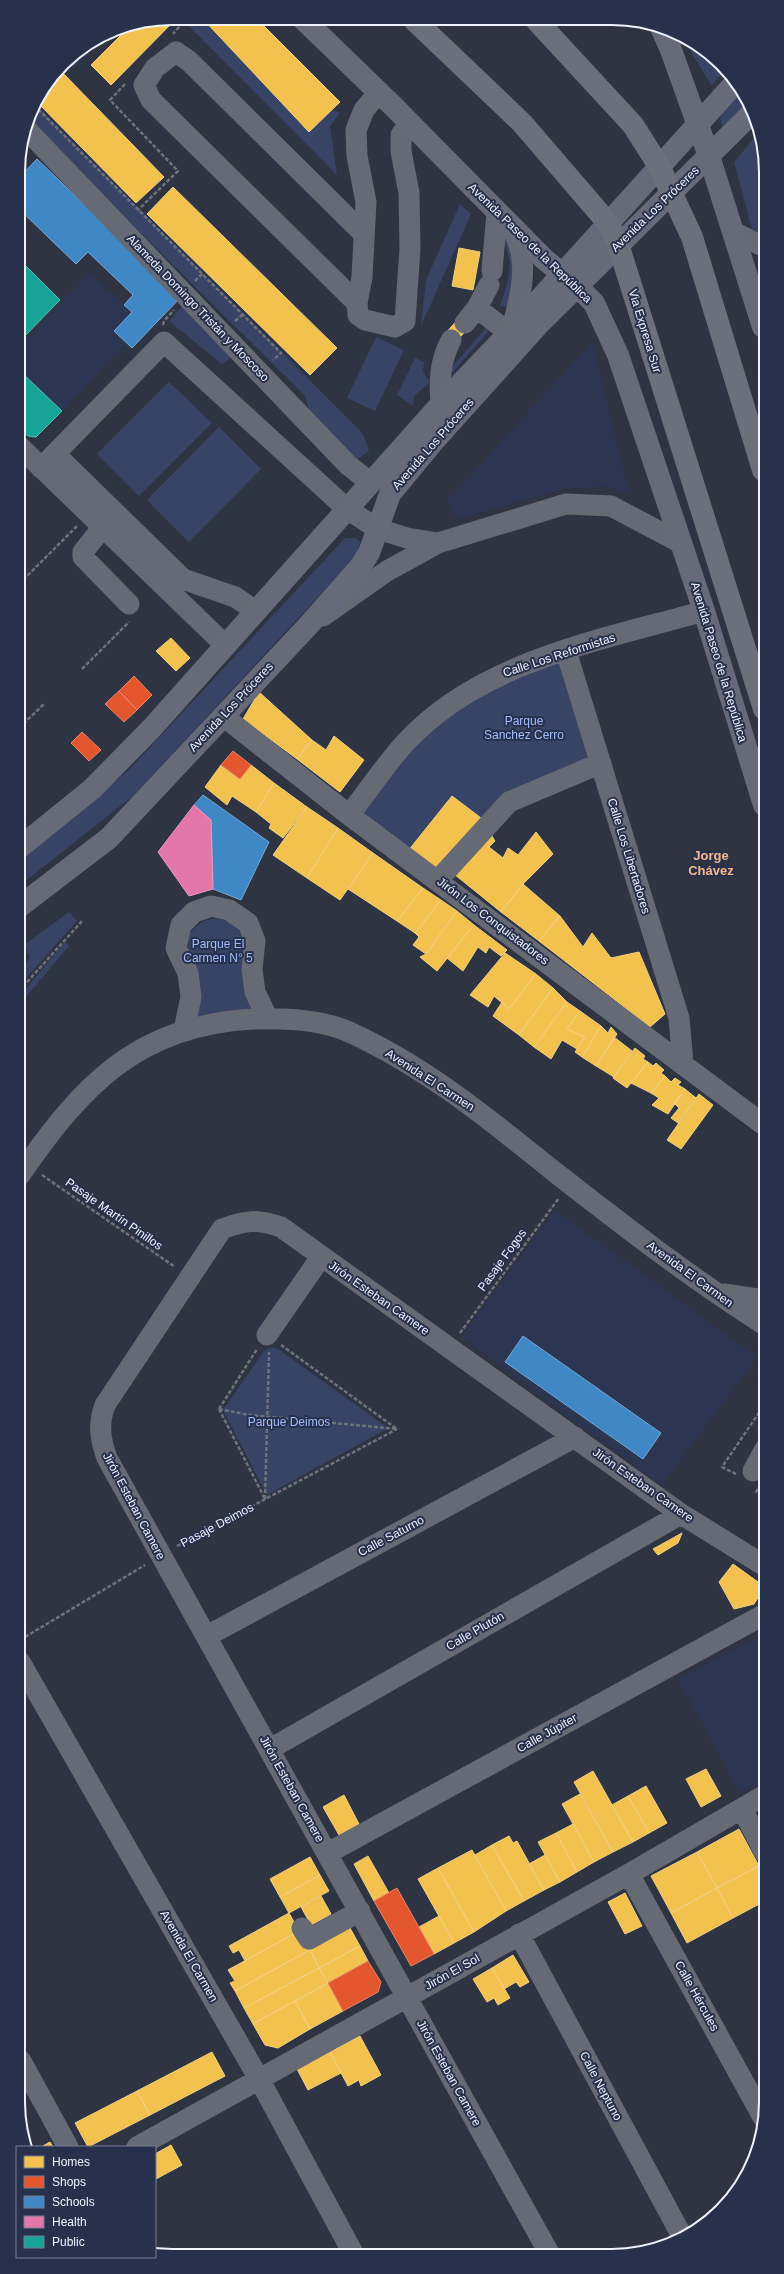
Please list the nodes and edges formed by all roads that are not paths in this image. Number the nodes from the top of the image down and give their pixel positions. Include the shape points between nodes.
1 (309, 25) edge
2 (419, 25) edge
3 (541, 25) edge
4 (664, 35) edge
5 (732, 87) edge
6 (379, 92) junction
7 (748, 117) edge
8 (410, 123) junction
9 (698, 124) junction
10 (30, 133) edge
11 (709, 156) junction
12 (659, 166) junction
13 (671, 193) junction
14 (504, 219) junction
15 (608, 223) junction
16 (733, 232) junction
17 (364, 234) junction
18 (618, 244) junction
19 (759, 244) edge
20 (569, 279) junction
21 (357, 303) junction
22 (759, 314) edge
23 (510, 331) junction
24 (452, 340) dead end
25 (441, 404) junction
26 (25, 449) edge
27 (759, 457) edge
28 (48, 461) junction
29 (371, 483) junction
30 (348, 510) junction
31 (96, 521) junction
32 (378, 529) junction
33 (681, 542) junction
34 (438, 543) junction
35 (704, 610) junction
36 (256, 611) junction
37 (130, 612) road end
38 (306, 628) junction
39 (226, 646) junction
40 (566, 651) junction
41 (759, 693) edge
42 (223, 716) junction
43 (601, 763) junction
44 (759, 789) edge
45 (349, 815) junction
46 (25, 840) edge
47 (438, 880) junction
48 (25, 902) edge
49 (268, 1018) junction
50 (184, 1030) junction
51 (683, 1063) junction
52 (759, 1121) edge
53 (25, 1167) edge
54 (321, 1257) junction
55 (712, 1292) junction
56 (759, 1299) edge
57 (759, 1321) edge
58 (268, 1336) road end
59 (575, 1437) junction
60 (759, 1460) edge
61 (753, 1471) dead end
62 (681, 1514) junction
63 (759, 1562) edge
64 (759, 1617) edge
65 (207, 1636) junction
66 (25, 1671) edge
67 (270, 1749) junction
68 (759, 1799) edge
69 (742, 1809) junction
70 (759, 1842) edge
71 (328, 1853) junction
72 (629, 1874) junction
73 (360, 1911) junction
74 (302, 1928) dead end
75 (519, 1934) junction
76 (407, 1997) junction
77 (25, 2068) edge
78 (259, 2079) junction
79 (759, 2110) edge
80 (67, 2146) edge
81 (139, 2146) edge
82 (680, 2232) edge
83 (351, 2249) edge
84 (546, 2249) edge

1 - 6 main road, Avenida Paseo de la República
2 - 15 highway, Via Expresa Sur via 522,123
3 - 12 highway via 633,125
4 - 9 main road
5 - 9 main road, Avenida Los Próceres
6 - 8 main road, Avenida Paseo de la República
6 - 17 street via 364,110 356,130 357,156 366,202
7 - 11 main road, Avenida Los Próceres
8 - 14 main road, Avenida Paseo de la República
8 - 21 street via 402,135 401,151 409,193 410,248 405,321 395,328 365,320 358,315
9 - 11 main road
9 - 12 main road, Avenida Los Próceres
10 - 29 street, Alameda Domingo Tristán y Moscoso via 348,465
11 - 13 main road, Avenida Los Próceres
11 - 16 main road
12 - 13 highway
12 - 15 main road, Avenida Los Próceres
13 - 18 main road, Avenida Los Próceres
13 - 27 highway via 692,236
14 - 20 main road, Avenida Paseo de la República via 544,259
14 - 23 street via 522,259 520,292
14 - 23 street via 490,278 471,316
15 - 18 highway, Via Expresa Sur
15 - 20 main road, Avenida Los Próceres
16 - 19 street
16 - 22 main road
17 - 21 street via 362,277
17 - 21 street via 188,61 176,52 155,68 144,85 151,100
18 - 20 main road, Avenida Los Próceres
18 - 41 highway, Via Expresa Sur
20 - 23 main road, Avenida Los Próceres
20 - 32 main road, Avenida Los Próceres via 539,324 394,488 387,499
20 - 33 main road, Avenida Paseo de la República via 594,303 618,355
23 - 25 main road, Avenida Los Próceres
24 - 25 street via 444,354 440,370
25 - 29 main road, Avenida Los Próceres
26 - 28 street
28 - 30 street via 164,342
28 - 31 street
28 - 36 street via 183,579 235,597
29 - 30 main road, Avenida Los Próceres
30 - 32 street
30 - 36 main road, Avenida Los Próceres
31 - 37 street via 83,557
31 - 39 street
32 - 34 street via 407,538
32 - 38 main road, Avenida Los Próceres via 369,553 360,567
33 - 34 street via 611,506 566,504
33 - 35 main road, Avenida Paseo de la República
34 - 38 street via 387,571
35 - 40 street, Calle Los Reformistas
35 - 44 main road, Avenida Paseo de la República
36 - 39 main road, Avenida Los Próceres
38 - 42 main road, Avenida Los Próceres
39 - 46 main road, Avenida Los Próceres via 151,729 92,789
40 - 43 street, Calle Los Libertadores
40 - 45 street, Calle Los Reformistas via 499,674 452,702 405,742
42 - 45 street, Jirón Los Conquistadores
42 - 48 main road, Avenida Los Próceres via 109,838
43 - 47 street via 509,802
43 - 51 street, Calle Los Libertadores via 679,1018
45 - 47 street, Jirón Los Conquistadores
47 - 51 street, Jirón Los Conquistadores
49 - 50 street, Avenida El Carmen via 226,1021
49 - 50 street via 255,992 252,969 255,941 248,923 229,910 211,906 194,912 182,925 176,948 188,973 190,997
49 - 55 street, Avenida El Carmen via 306,1021 345,1030 404,1061 462,1098
50 - 53 street, Avenida El Carmen via 146,1045 110,1070 79,1098
51 - 52 street, Jirón Los Conquistadores
54 - 58 street
54 - 59 street, Jirón Esteban Camere
54 - 65 street, Jirón Esteban Camere via 281,1227 264,1221 243,1221 222,1229 105,1405 100,1419 100,1435 107,1458
55 - 56 street
55 - 57 street, Avenida El Carmen
59 - 62 street, Jirón Esteban Camere
59 - 65 street, Calle Saturno
60 - 61 street
62 - 63 street, Jirón Esteban Camere
62 - 67 street, Calle Plutón
64 - 71 street, Calle Júpiter
65 - 67 street, Jirón Esteban Camere
66 - 78 street, Avenida El Carmen
67 - 71 street, Jirón Esteban Camere
68 - 69 street, Jirón El Sol
69 - 70 street
69 - 72 street, Jirón El Sol
71 - 73 street, Jirón Esteban Camere
72 - 75 street, Jirón El Sol
72 - 79 street, Calle Hércules
73 - 74 street via 309,1939
73 - 76 street, Jirón Esteban Camere
75 - 76 street, Jirón El Sol
75 - 82 street, Calle Neptuno
76 - 78 street, Jirón El Sol
76 - 84 street, Jirón Esteban Camere
77 - 80 street
78 - 81 street, Jirón El Sol
78 - 83 street, Avenida El Carmen

